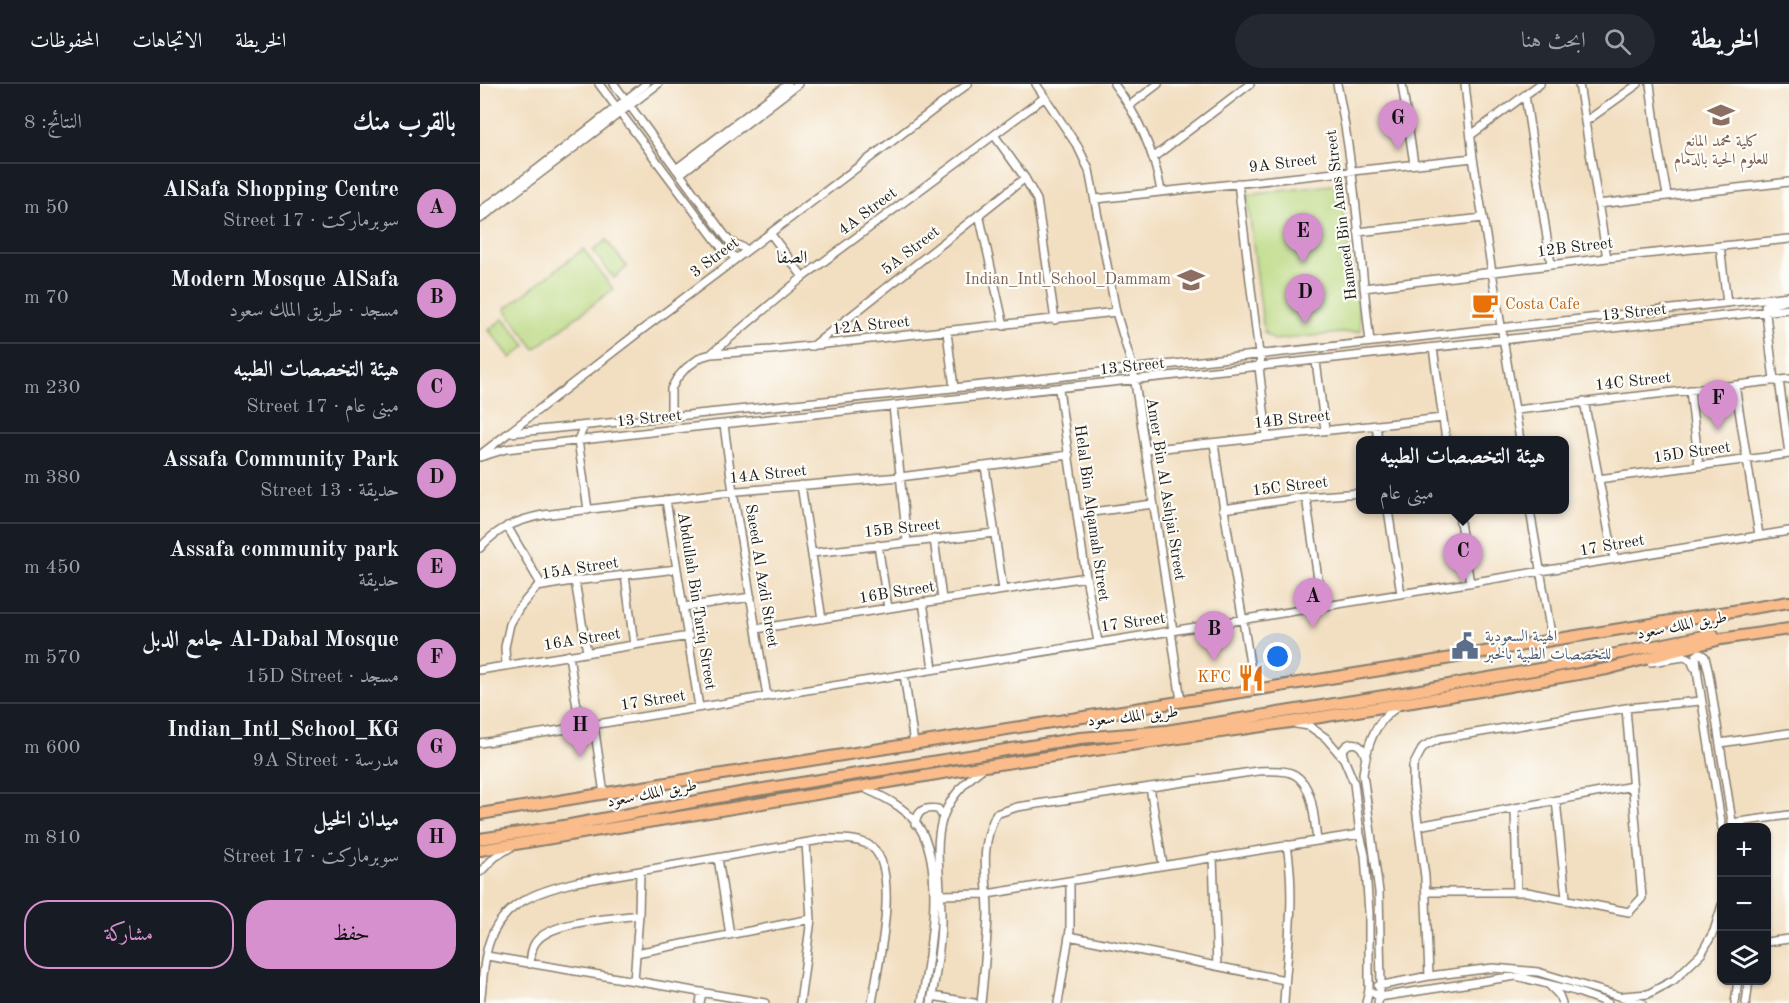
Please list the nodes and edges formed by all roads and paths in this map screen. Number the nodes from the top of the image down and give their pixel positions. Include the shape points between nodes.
1 (599, 84) edge
2 (614, 84) edge
3 (646, 84) edge
4 (658, 84) edge
5 (788, 84) edge
6 (798, 84) edge
7 (968, 84) edge
8 (1036, 84) edge
9 (1114, 84) edge
10 (1158, 84) edge
11 (1250, 84) edge
12 (1337, 84) edge
13 (1402, 84) edge
14 (1465, 84) edge
15 (1540, 84) edge
16 (1579, 84) edge
17 (1638, 84) edge
18 (1650, 84) edge
19 (1525, 95) junction
20 (1045, 97) junction
21 (628, 103) junction
22 (1129, 106) junction
23 (619, 110) junction
24 (1585, 122) junction
25 (994, 135) junction
26 (1471, 135) junction
27 (665, 154) junction
28 (1154, 157) junction
29 (1473, 158) junction
30 (657, 160) junction
31 (1414, 164) junction
32 (542, 169) junction
33 (1351, 170) junction
34 (678, 171) junction
35 (1025, 178) junction
36 (1789, 182) edge
37 (1238, 183) junction
38 (1161, 191) junction
39 (1667, 195) junction
40 (1096, 199) junction
41 (701, 203) junction
42 (1598, 204) junction
43 (693, 209) junction
44 (480, 211) edge
45 (979, 214) junction
46 (1483, 218) junction
47 (480, 219) edge
48 (1358, 232) junction
49 (770, 233) junction
50 (1789, 239) edge
51 (729, 241) junction
52 (1720, 246) junction
53 (721, 247) junction
54 (748, 250) junction
55 (736, 258) junction
56 (1607, 258) junction
57 (1551, 264) junction
58 (1492, 272) junction
59 (803, 277) junction
60 (1364, 288) junction
61 (1789, 298) edge
62 (1727, 303) junction
63 (1789, 309) edge
64 (1766, 311) junction
65 (1116, 312) junction
66 (1055, 320) junction
67 (1004, 326) junction
68 (1502, 327) junction
69 (947, 332) junction
70 (1504, 340) junction
71 (1370, 342) junction
72 (813, 346) junction
73 (1432, 348) junction
74 (711, 354) junction
75 (1260, 354) junction
76 (1316, 361) junction
77 (1259, 367) junction
78 (1132, 369) junction
79 (1789, 379) edge
80 (1135, 380) junction
81 (1777, 380) junction
82 (1735, 386) junction
83 (954, 388) junction
84 (1059, 389) junction
85 (1690, 390) junction
86 (1584, 401) junction
87 (893, 406) junction
88 (1516, 410) junction
89 (671, 417) junction
90 (1443, 418) junction
91 (724, 425) junction
92 (584, 426) junction
93 (1376, 426) junction
94 (1325, 430) junction
95 (508, 435) junction
96 (1267, 436) junction
97 (1377, 436) edge
98 (1445, 436) edge
99 (1519, 436) edge
100 (578, 440) junction
101 (1214, 443) junction
102 (518, 447) junction
103 (1145, 450) junction
104 (1789, 453) edge
105 (1069, 455) junction
106 (480, 456) edge
107 (1746, 460) junction
108 (985, 466) junction
109 (1699, 466) junction
110 (900, 477) junction
111 (1598, 479) junction
112 (801, 485) junction
113 (733, 492) junction
114 (1356, 493) edge
115 (1306, 497) junction
116 (666, 500) junction
117 (1153, 504) junction
118 (1223, 509) junction
119 (588, 510) junction
120 (1077, 514) junction
121 (1389, 514) edge
122 (1459, 514) edge
123 (1531, 514) edge
124 (507, 526) junction
125 (1789, 531) edge
126 (995, 533) junction
127 (1759, 535) junction
128 (934, 539) junction
129 (907, 542) junction
130 (878, 545) junction
131 (480, 548) edge
132 (812, 553) junction
133 (1614, 559) junction
134 (677, 569) junction
135 (1539, 573) junction
136 (625, 575) junction
137 (1086, 577) junction
138 (575, 580) junction
139 (1470, 583) junction
140 (542, 586) junction
141 (1003, 590) junction
142 (1401, 594) junction
143 (751, 597) junction
144 (942, 599) junction
145 (923, 602) junction
146 (1789, 602) edge
147 (1322, 606) junction
148 (684, 607) junction
149 (888, 608) junction
150 (822, 619) junction
151 (1244, 619) junction
152 (1789, 625) edge
153 (756, 629) junction
154 (1172, 631) junction
155 (689, 636) junction
156 (1720, 639) junction
157 (1551, 640) junction
158 (1098, 642) junction
159 (634, 645) junction
160 (587, 652) junction
161 (569, 655) junction
162 (506, 666) junction
163 (933, 668) junction
164 (1607, 669) junction
165 (480, 670) edge
166 (904, 674) junction
167 (1709, 674) junction
168 (1698, 677) junction
169 (1254, 690) junction
170 (767, 696) junction
171 (1181, 701) junction
172 (1701, 701) junction
173 (1401, 704) junction
174 (699, 707) junction
175 (1626, 708) junction
176 (1290, 722) junction
177 (594, 724) junction
178 (580, 727) junction
179 (1789, 733) edge
180 (480, 743) edge
181 (1720, 743) junction
182 (914, 744) junction
183 (1344, 759) junction
184 (1365, 759) junction
185 (986, 766) junction
186 (1633, 786) junction
187 (1150, 787) junction
188 (868, 790) dead end
189 (604, 794) junction
190 (1556, 800) junction
191 (1515, 808) junction
192 (480, 814) edge
193 (942, 815) junction
194 (1789, 815) edge
195 (1721, 823) edge
196 (1733, 823) edge
197 (1744, 823) edge
198 (915, 824) junction
199 (1418, 826) junction
200 (1360, 834) junction
201 (480, 839) edge
202 (1317, 840) junction
203 (806, 843) junction
204 (515, 845) junction
205 (1287, 845) junction
206 (480, 850) edge
207 (1213, 857) junction
208 (718, 858) junction
209 (1163, 865) junction
210 (640, 871) junction
211 (480, 872) edge
212 (1070, 881) junction
213 (1425, 892) junction
214 (1517, 892) junction
215 (987, 894) junction
216 (940, 895) junction
217 (1566, 898) junction
218 (639, 915) junction
219 (811, 919) junction
220 (1717, 922) edge
221 (730, 935) junction
222 (1069, 936) junction
223 (1789, 939) edge
224 (1771, 941) edge
225 (636, 953) junction
226 (487, 956) junction
227 (530, 964) junction
228 (1217, 966) junction
229 (1429, 976) junction
230 (1285, 980) junction
231 (634, 981) junction
232 (1381, 984) junction
233 (1548, 984) junction
234 (1737, 985) edge
235 (1748, 985) edge
236 (1369, 990) junction
237 (702, 992) junction
238 (1588, 996) junction
239 (1622, 996) junction
240 (931, 1000) edge
241 (1379, 1000) edge
242 (1603, 1002) edge
243 (480, 1003) edge
244 (700, 1003) edge
245 (765, 1003) edge
246 (800, 1003) edge
247 (872, 1003) edge
248 (922, 1003) edge
249 (974, 1003) edge
250 (981, 1003) edge
251 (1058, 1003) edge
252 (1284, 1003) edge
253 (1366, 1003) edge
254 (1562, 1003) edge
255 (1583, 1003) edge
256 (1642, 1003) edge
257 (1735, 1003) edge
258 (1746, 1003) edge

1 - 23 street
2 - 21 street
3 - 21 street
4 - 21 street
5 - 34 street
6 - 34 street
7 - 49 street, 3 Street
8 - 20 street, Amer Bin Al Ashjai Street
9 - 22 street
10 - 22 street
11 - 28 street
12 - 33 street, Hameed Bin Anas Street
13 - 31 street
14 - 26 street
15 - 19 street
16 - 24 street
17 - 24 street
18 - 39 street
19 - 26 street
19 - 57 street
20 - 25 street, 4A Street
20 - 40 street, Amer Bin Al Ashjai Street via 1078,147
21 - 23 street
21 - 27 street
22 - 28 street
23 - 30 street
23 - 32 street
24 - 42 street
25 - 35 street
25 - 59 street, 4A Street
26 - 29 street
27 - 30 street
27 - 34 street
28 - 38 street
29 - 31 street, 9A Street
29 - 46 street
30 - 43 street
31 - 33 street, 9A Street
32 - 44 street
32 - 47 street
33 - 37 street, 9A Street
33 - 48 street, Hameed Bin Anas Street
34 - 41 street
35 - 45 street, 5A Street
35 - 66 street via 1037,200
36 - 39 street
37 - 38 street, 9A Street
37 - 75 street
38 - 40 street, 9A Street
39 - 42 street
40 - 65 street, Amer Bin Al Ashjai Street
41 - 43 street
41 - 51 street
42 - 56 street
43 - 53 street
45 - 67 street
45 - 72 street, 5A Street
46 - 48 street
46 - 58 street
48 - 60 street, Hameed Bin Anas Street
49 - 54 street, 3 Street
49 - 59 street
50 - 52 street, 12B Street
51 - 53 street
51 - 54 street
52 - 56 street, 12B Street
52 - 62 street
53 - 55 street
54 - 55 street, 3 Street
55 - 95 street, 3 Street
56 - 57 street, 12B Street
57 - 58 street, 12B Street
58 - 60 street, 12B Street
58 - 68 street
59 - 74 street, 4A Street
60 - 71 street, Hameed Bin Anas Street
61 - 62 street, 13 Street
61 - 64 street via 1767,304
62 - 68 street, 13 Street
63 - 64 street, 13 Street
64 - 70 street, 13 Street
64 - 81 street
65 - 66 street, 12A Street
65 - 78 street, Amer Bin Al Ashjai Street
66 - 67 street, 12A Street
67 - 69 street, 12A Street
68 - 70 street
68 - 71 street, 13 Street
69 - 72 street, 12A Street
69 - 83 street
70 - 73 street, 13 Street
70 - 88 street
71 - 75 street, 13 Street
72 - 74 street, 12A Street
73 - 76 street, 13 Street
73 - 90 street
74 - 89 street, 12A Street via 701,357 677,378 671,389
75 - 77 street
75 - 78 street, 13 Street
76 - 77 street, 13 Street
76 - 94 street
77 - 80 street, 13 Street
77 - 96 street
78 - 80 street, Amer Bin Al Ashjai Street
78 - 83 street, 13 Street
79 - 81 street, 14C Street
80 - 84 street, 13 Street
80 - 103 street, Amer Bin Al Ashjai Street
81 - 82 street, 14C Street
81 - 104 street
82 - 85 street, 14C Street
82 - 107 street
83 - 89 street, 13 Street
84 - 87 street, 13 Street
84 - 105 street, Helal Bin Alqamah Street
85 - 86 street, 14C Street
85 - 109 street
86 - 88 street, 14C Street
86 - 111 street
87 - 91 street, 13 Street
87 - 110 street
88 - 99 street
89 - 92 street, 13 Street
90 - 93 street, 14B Street
90 - 98 street
91 - 100 street, 13 Street
91 - 113 street, Saeed Al Azdi Street
92 - 95 street, 13 Street
92 - 100 street
93 - 94 street, 14B Street
93 - 97 street
94 - 96 street, 14B Street
95 - 102 street
95 - 106 street, 3 Street
96 - 101 street, 14B Street
100 - 102 street, 13 Street
100 - 119 street
101 - 103 street, 14B Street
101 - 118 street
102 - 106 street, 13 Street
103 - 117 street, Amer Bin Al Ashjai Street
104 - 107 street, 15D Street
105 - 108 street, 14A Street
105 - 120 street, Helal Bin Alqamah Street
107 - 109 street, 15D Street
107 - 127 street
108 - 110 street, 14A Street
108 - 126 street
109 - 111 street, 15D Street
110 - 112 street, 14A Street
110 - 129 street
111 - 133 street
112 - 113 street, 14A Street
112 - 132 street
113 - 116 street, 14A Street
113 - 143 street, Saeed Al Azdi Street
114 - 115 street, 15C Street
115 - 118 street, 15C Street
115 - 147 street
116 - 119 street, 14A Street
116 - 134 street, Abdullah Bin Tariq Street
117 - 120 street
117 - 154 street, Amer Bin Al Ashjai Street
118 - 151 street
119 - 124 street, 14A Street via 525,519
120 - 137 street, Helal Bin Alqamah Street
121 - 142 street
122 - 139 street
123 - 135 street
124 - 131 street, 14A Street
124 - 140 street
125 - 127 street, 17 Street
126 - 128 street, 15B Street
126 - 141 street
127 - 133 street, 17 Street
128 - 129 street, 15B Street
128 - 144 street
129 - 130 street, 15B Street
130 - 132 street, 15B Street
130 - 149 street
132 - 150 street
133 - 135 street, 17 Street
134 - 136 street, 15A Street
134 - 148 street, Abdullah Bin Tariq Street
135 - 139 street, 17 Street
135 - 157 street
136 - 138 street, 15A Street
136 - 159 street
137 - 141 street, 16B Street
137 - 158 street, Helal Bin Alqamah Street
138 - 140 street, 15A Street
138 - 160 street
139 - 142 street, 17 Street
140 - 162 street, 15A Street via 529,596 510,624
141 - 144 street, 16B Street
142 - 147 street, 17 Street
143 - 148 street
143 - 153 street, Saeed Al Azdi Street
144 - 145 street, 16B Street
145 - 149 street, 16B Street
145 - 163 street
146 - 157 main road, طريق الملك سعود
147 - 151 street, 17 Street
148 - 155 street, Abdullah Bin Tariq Street
149 - 150 street, 16B Street
150 - 153 street, 16B Street
151 - 154 street, 17 Street
151 - 169 street
152 - 156 main road
152 - 201 main road, طريق الملك سعود via 1704,636 1409,692 1166,730 1068,740
153 - 170 street, Saeed Al Azdi Street
154 - 158 street, 17 Street
154 - 171 street, Amer Bin Al Ashjai Street
155 - 159 street, 16A Street
155 - 174 street, Abdullah Bin Tariq Street
156 - 164 main road
156 - 167 street via 1707,653
157 - 169 main road, طريق الملك سعود
158 - 163 street, 17 Street
159 - 160 street, 16A Street
160 - 161 street, 16A Street
161 - 162 street, 16A Street
161 - 178 street
162 - 165 street, 16A Street
163 - 166 street, 17 Street
164 - 168 street via 1684,657 1691,660
164 - 173 main road
166 - 170 street, 17 Street
166 - 182 street
167 - 168 street via 1705,657 1700,653 1696,656
167 - 181 street
168 - 172 street
169 - 171 main road, طريق الملك سعود
170 - 174 street, 17 Street
171 - 182 main road, طريق الملك سعود
172 - 175 street
172 - 195 street
173 - 176 main road
173 - 184 street via 1385,715
174 - 177 street, 17 Street
175 - 186 street
175 - 199 street via 1439,739 1423,747 1413,765
176 - 183 street via 1318,732
176 - 185 main road
177 - 178 street, 17 Street
177 - 189 street
178 - 180 street, 17 Street
179 - 181 street
181 - 196 street
182 - 189 main road, طريق الملك سعود
183 - 184 street via 1342,751 1351,743 1363,748
183 - 200 street via 1354,783
184 - 232 street via 1363,774 1379,892
185 - 193 street via 954,794
185 - 204 main road
186 - 190 street
186 - 217 street via 1642,898 1629,912 1618,912
187 - 202 street via 1258,771 1295,774 1311,798
187 - 209 street
187 - 215 street via 1017,807 996,814 984,854
188 - 198 street via 891,800
189 - 192 main road, طريق الملك سعود
190 - 191 street
190 - 217 street
191 - 199 street
191 - 214 street
193 - 198 street via 938,809 929,808 918,813
193 - 216 street
194 - 197 street
198 - 248 street via 922,832 931,860 933,897 932,936
199 - 213 street
200 - 202 street
200 - 236 street via 1369,913
202 - 205 street
203 - 208 street
203 - 219 street
203 - 247 street via 851,839 869,844 882,859 886,913
204 - 206 main road
204 - 211 street
205 - 207 street
205 - 230 street via 1292,916
207 - 209 street
207 - 228 street
208 - 210 street
208 - 221 street
209 - 212 street
210 - 218 street
210 - 226 street via 541,890 517,904 499,923
212 - 215 street
212 - 222 street
213 - 214 street
213 - 229 street
214 - 217 street
215 - 216 street
215 - 250 street
216 - 240 street via 941,924
218 - 225 street
218 - 227 street via 555,928 534,945
219 - 221 street
219 - 246 street
220 - 239 street via 1701,954 1674,980 1648,994
221 - 225 street
222 - 228 street
222 - 251 street
223 - 224 street
225 - 231 street
226 - 227 street
226 - 243 street
227 - 231 street
228 - 230 street
229 - 232 street
229 - 239 street via 1493,968 1527,971
230 - 252 street
231 - 237 street
232 - 236 street
232 - 241 street
233 - 238 street
233 - 241 street via 1516,976
233 - 254 street
234 - 257 street
235 - 258 street
236 - 241 street
236 - 253 street
237 - 244 street
237 - 245 street
238 - 242 street
238 - 255 street
239 - 256 street
240 - 249 street

